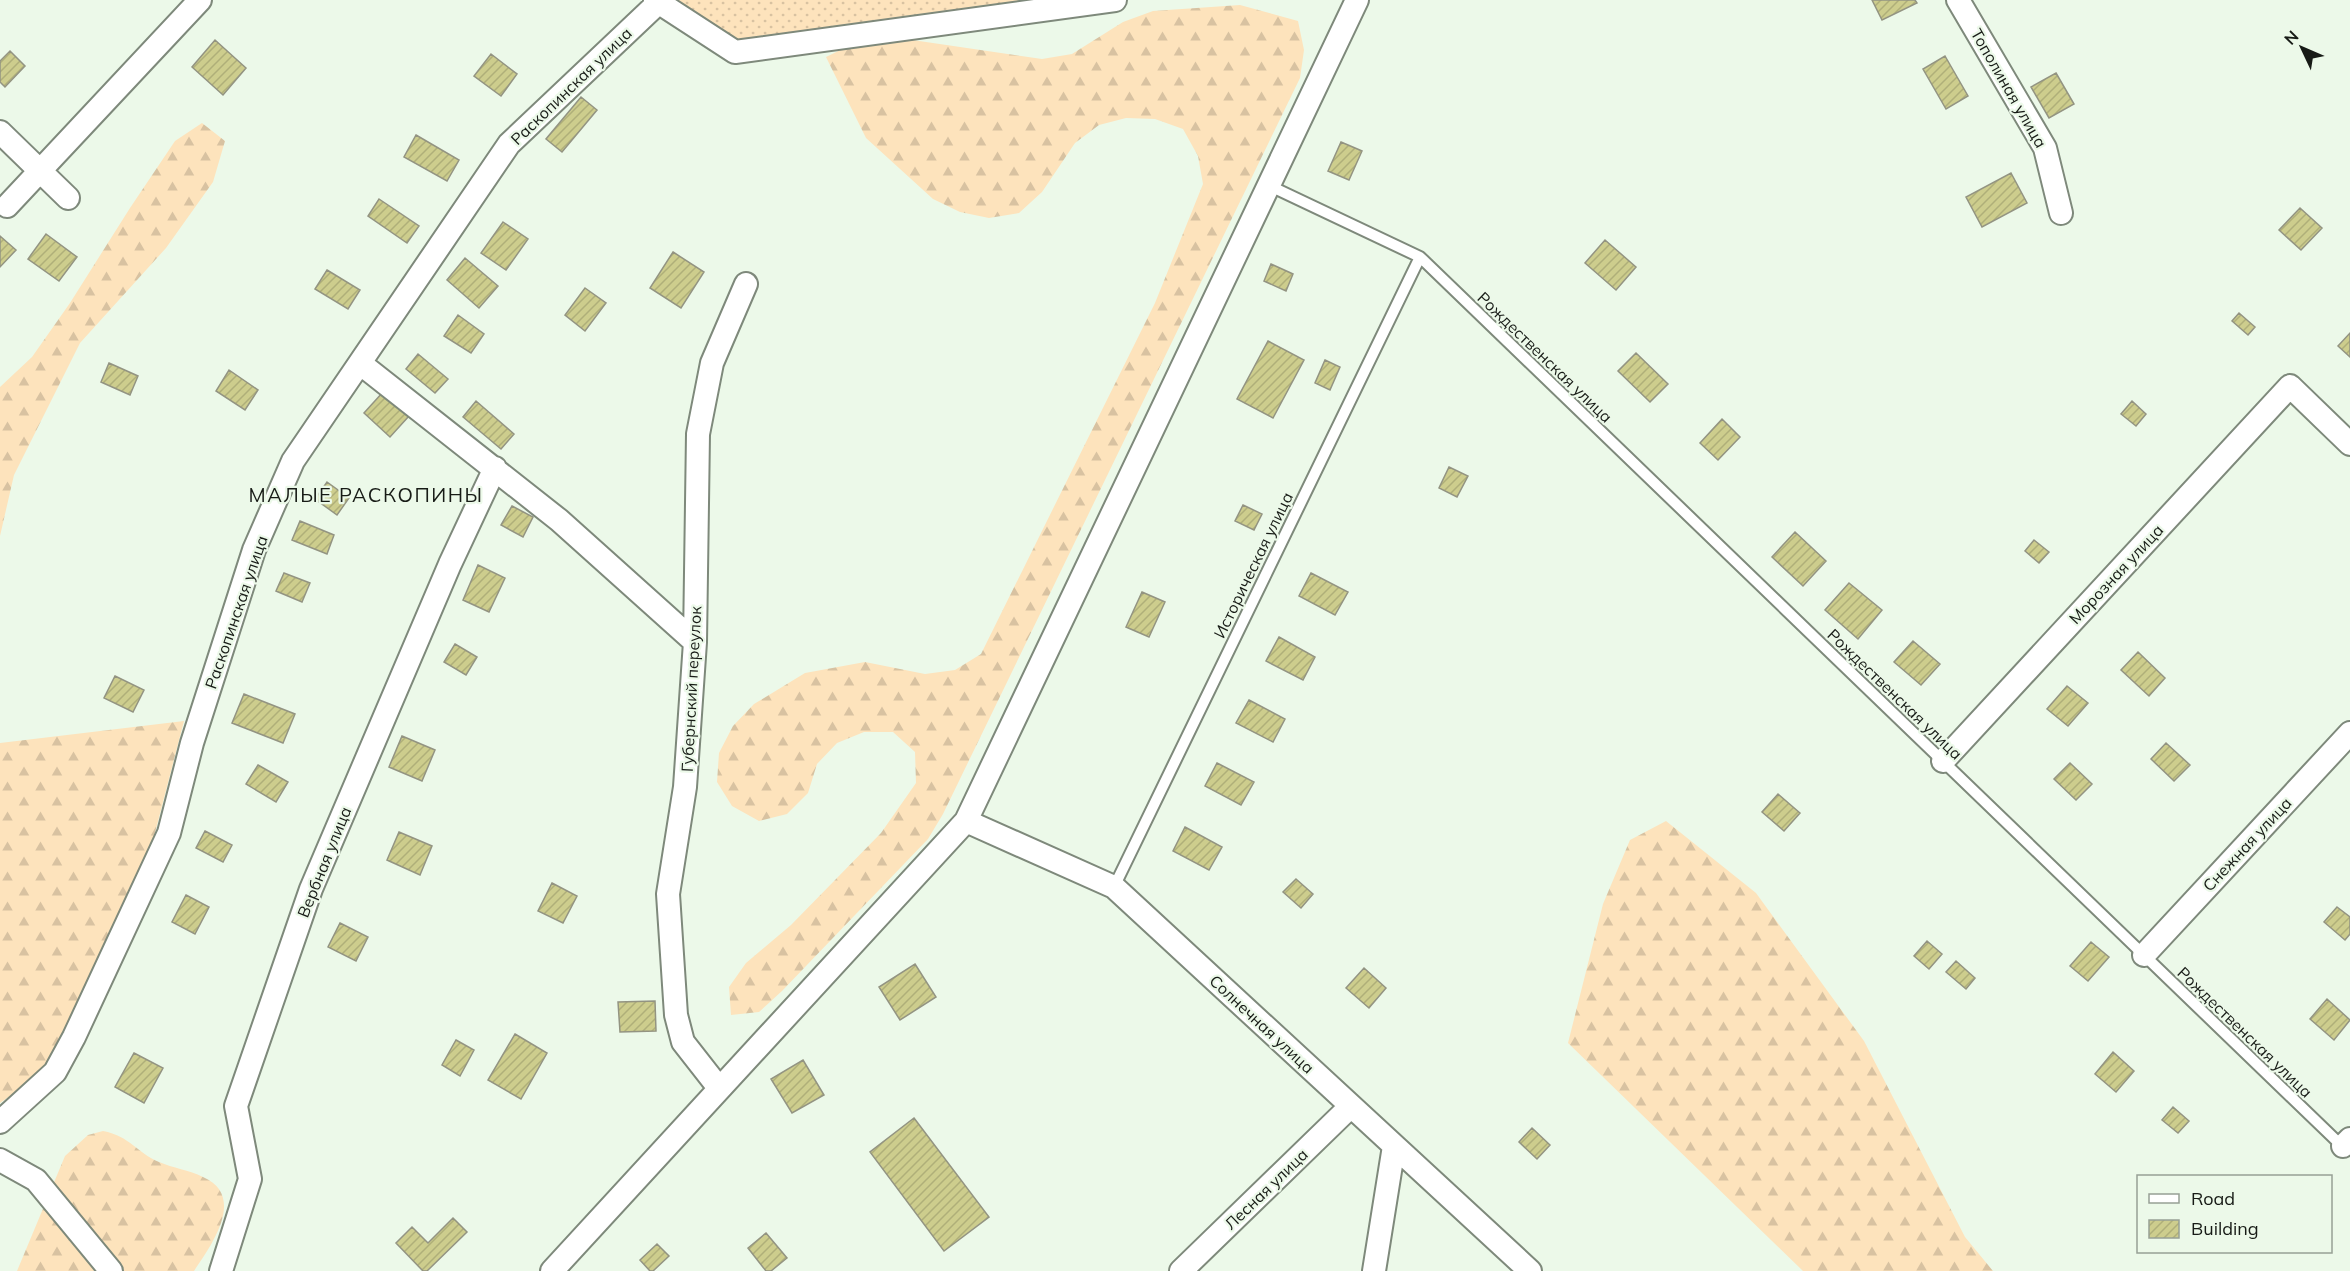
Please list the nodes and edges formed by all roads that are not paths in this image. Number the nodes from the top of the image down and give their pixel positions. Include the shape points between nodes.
1 (200, 0) edge
2 (1115, 0) edge
3 (1357, 0) edge
4 (1958, 0) edge
5 (657, 1) edge
6 (0, 132) edge
7 (39, 170) junction
8 (1268, 185) junction
9 (68, 198) dead end
10 (7, 206) dead end
11 (2061, 213) dead end
12 (1420, 257) junction
13 (746, 284) dead end
14 (361, 364) junction
15 (2350, 444) edge
16 (495, 468) junction
17 (695, 642) junction
18 (2350, 733) edge
19 (1943, 761) junction
20 (966, 821) junction
21 (1114, 887) junction
22 (2144, 955) junction
23 (719, 1088) junction
24 (1351, 1106) junction
25 (0, 1122) edge
26 (1394, 1146) junction
27 (2348, 1146) edge
28 (0, 1160) edge
29 (111, 1271) edge
30 (221, 1271) edge
31 (552, 1271) edge
32 (1181, 1271) edge
33 (1374, 1271) edge
34 (1530, 1271) edge

1 - 7 street
2 - 5 street via 735,52
3 - 8 street
4 - 11 street, Тополиная улица via 2045,148
5 - 14 street, Раскопинская улица via 509,144
6 - 7 street
7 - 9 street
7 - 10 street
8 - 12 lane, Рождественская улица
8 - 20 street
12 - 19 lane, Рождественская улица
12 - 21 lane, Историческая улица
13 - 17 street, Губернский переулок via 712,363 698,434
14 - 16 street
14 - 25 street, Раскопинская улица via 293,461 254,550 192,743 169,833 74,1036 55,1072
15 - 19 street, Морозная улица via 2290,386
16 - 17 street via 560,520
16 - 30 street, Вербная улица via 311,890 236,1106 250,1179
17 - 23 street, Губернский переулок via 685,787 668,894 676,1015 682,1041
18 - 22 street, Снежная улица
19 - 22 lane, Рождественская улица
20 - 21 street, Солнечная улица
20 - 23 street
21 - 24 street, Солнечная улица
22 - 27 lane, Рождественская улица
23 - 31 street
24 - 26 street, Солнечная улица
24 - 32 street, Лесная улица
26 - 33 street
26 - 34 street, Солнечная улица
28 - 29 street via 36,1180

